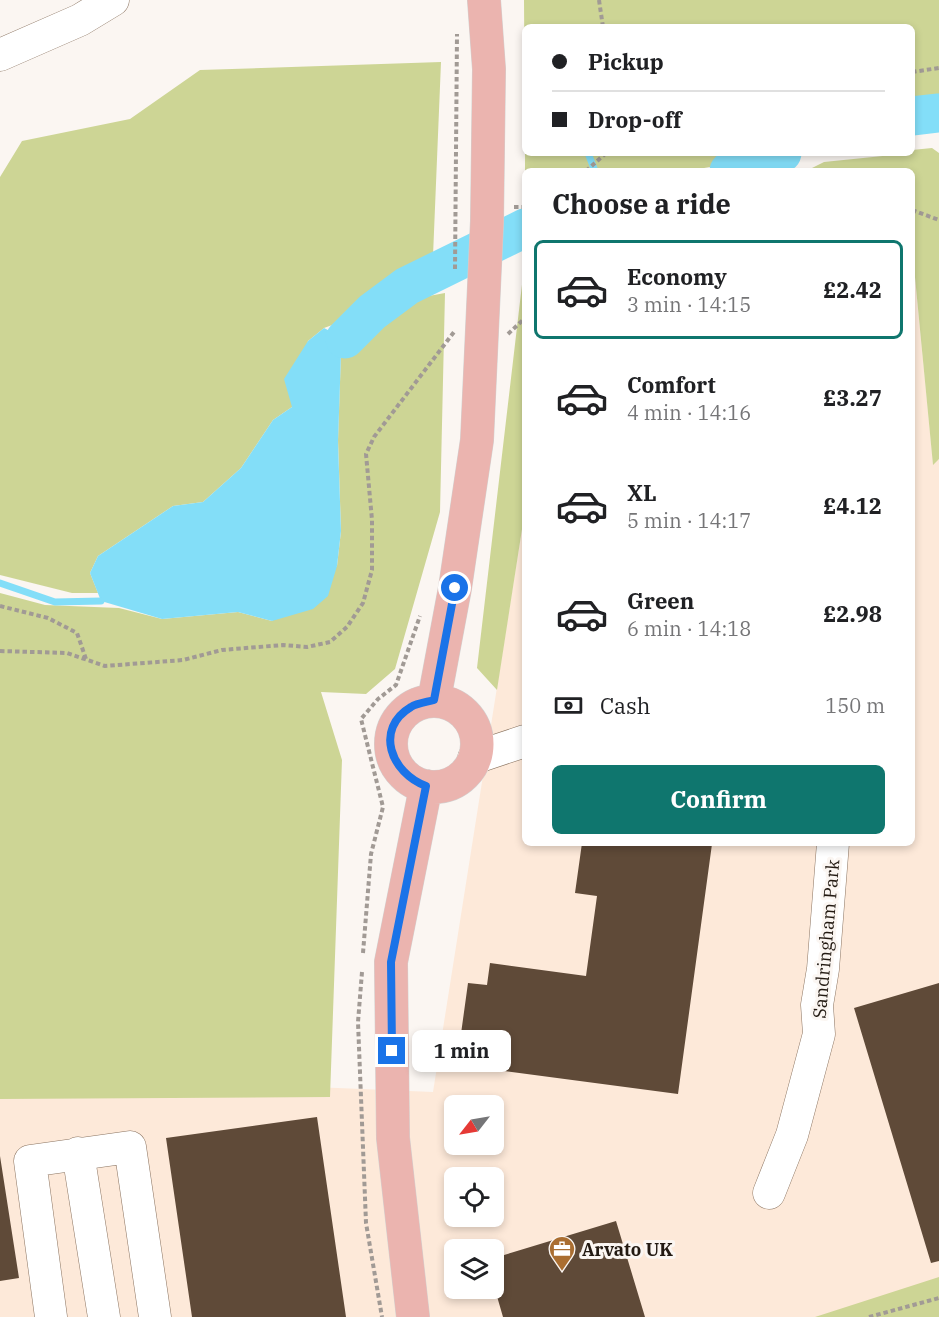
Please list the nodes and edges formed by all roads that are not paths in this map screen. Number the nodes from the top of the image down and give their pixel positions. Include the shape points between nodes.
1 (113, 0) edge
2 (484, 0) edge
3 (76, 10) edge
4 (0, 55) edge
5 (434, 700) junction
6 (522, 742) edge
7 (474, 758) junction
8 (426, 786) junction
9 (833, 846) edge
10 (78, 1153) junction
11 (769, 1193) dead end
12 (51, 1317) edge
13 (104, 1317) edge
14 (155, 1317) edge
15 (413, 1317) edge

1 - 3 street
2 - 5 main road via 489,69 487,220 470,273 483,331 477,440
3 - 4 street
5 - 7 main road via 449,703 468,717 475,731
5 - 8 main road via 412,706 401,715 391,737 391,753 397,767 412,781
6 - 7 street
7 - 8 main road via 457,780 443,786
8 - 15 main road via 391,962 393,1138
9 - 11 street, Sandringham Park via 817,1005 819,1034 792,1135
10 - 12 street via 30,1161
10 - 13 street
10 - 14 street via 130,1147

